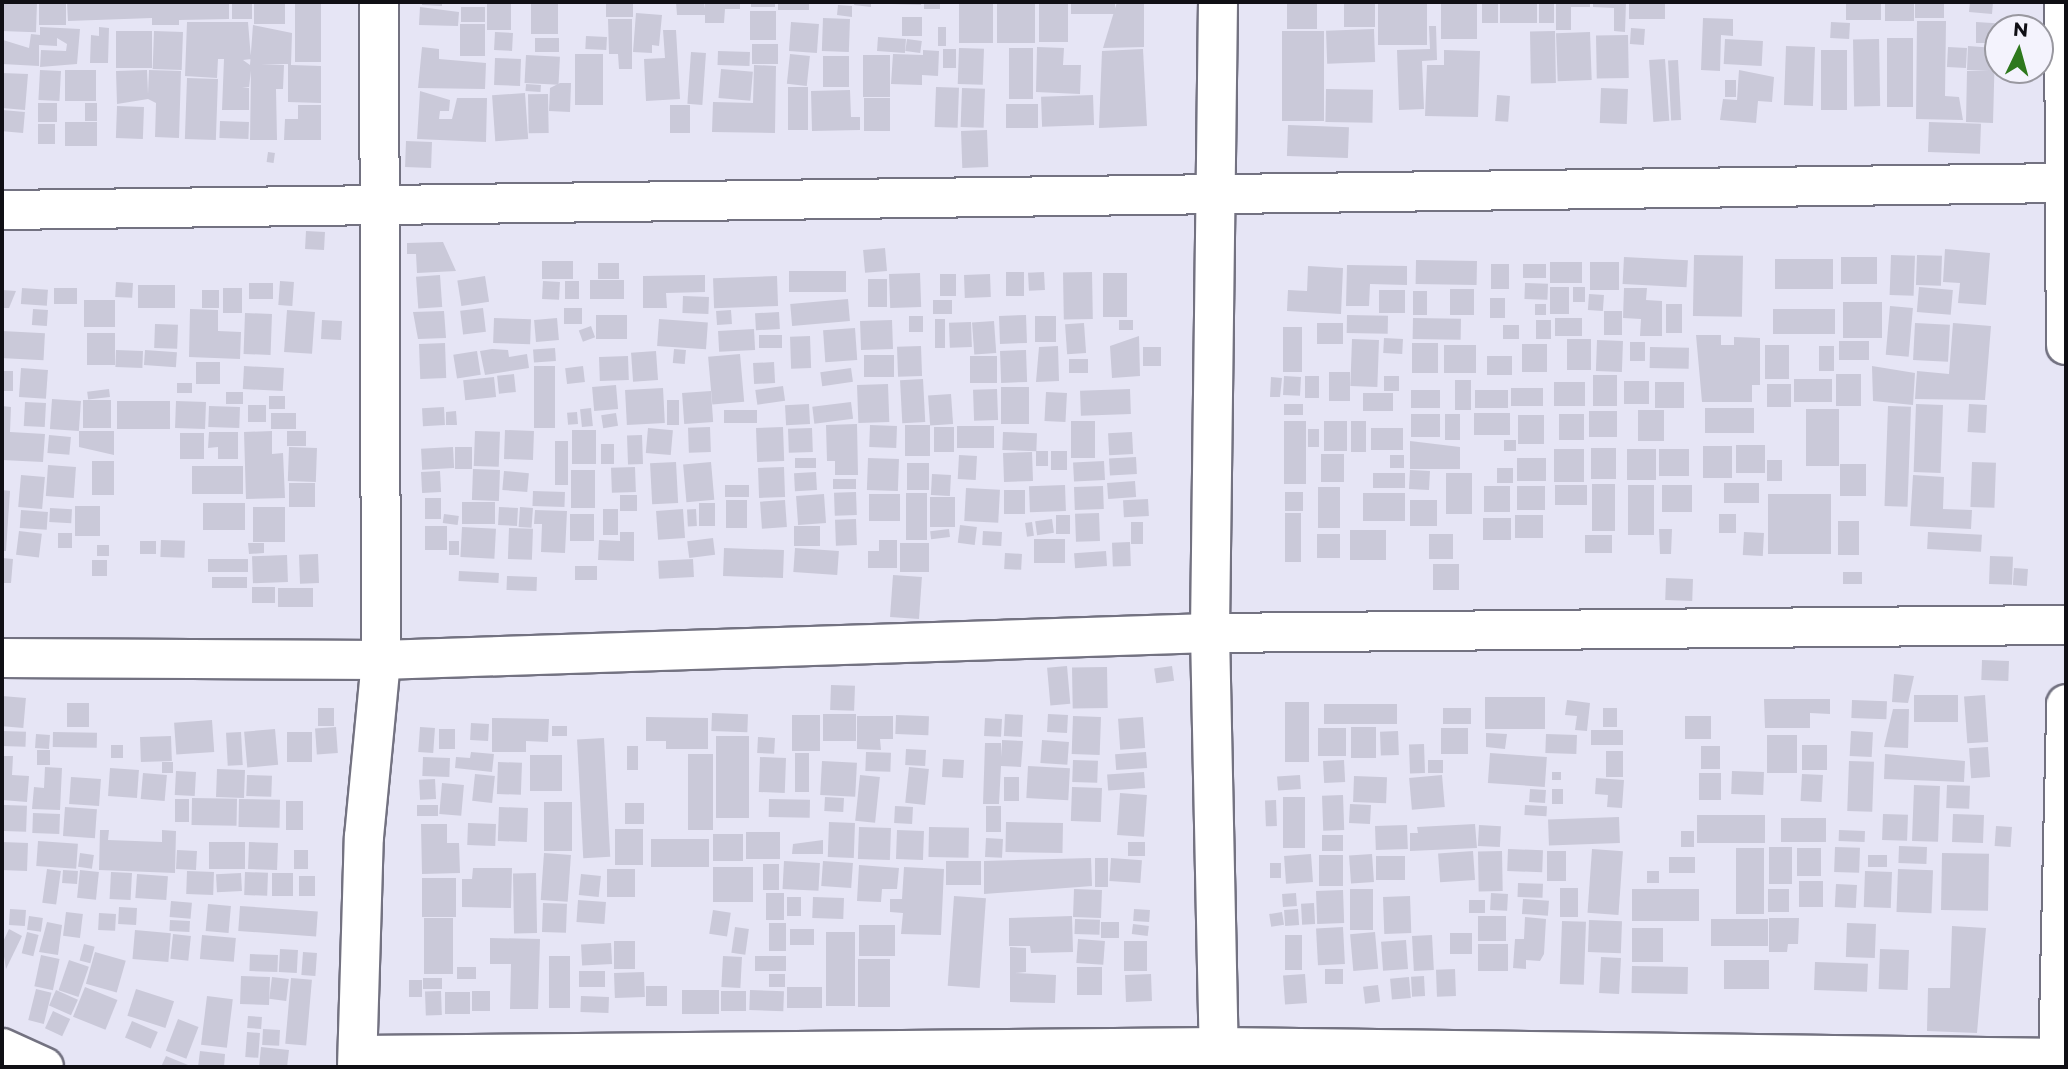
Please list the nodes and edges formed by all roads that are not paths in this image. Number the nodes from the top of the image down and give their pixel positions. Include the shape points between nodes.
1 (379, 2) edge
2 (1218, 2) edge
3 (2064, 2) edge
4 (2065, 183) edge
5 (1213, 197) junction
6 (379, 201) junction
7 (2, 211) edge
8 (2066, 345) edge
9 (2066, 625) edge
10 (1210, 634) junction
11 (2, 658) edge
12 (381, 660) junction
13 (2066, 704) edge
14 (2, 1048) edge
15 (1219, 1057) edge
16 (358, 1061) edge
17 (2061, 1061) edge
18 (44, 1067) edge

1 - 6 street
2 - 5 street
3 - 4 street
4 - 5 street
4 - 8 street
5 - 6 street
5 - 10 street
6 - 7 street
6 - 12 street
9 - 10 street
10 - 12 street
10 - 15 street
11 - 12 street
12 - 16 street via 364,837
13 - 17 street
14 - 18 street
15 - 16 street
15 - 17 street

